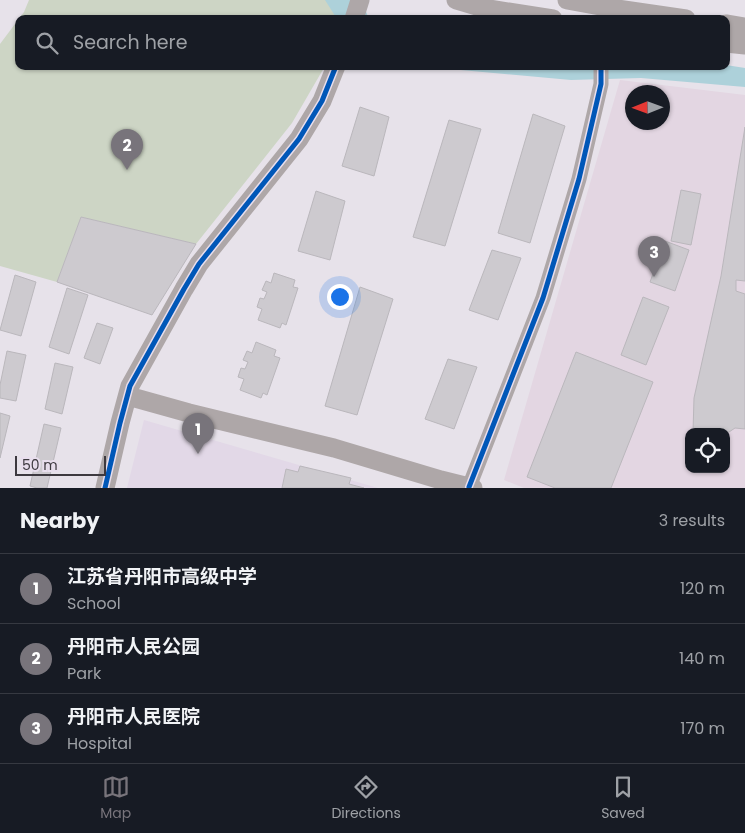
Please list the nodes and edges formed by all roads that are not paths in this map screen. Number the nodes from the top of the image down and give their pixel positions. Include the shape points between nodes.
1 (360, 0) edge
2 (456, 0) edge
3 (567, 0) edge
4 (610, 9) edge
5 (355, 15) edge
6 (527, 15) edge
7 (656, 15) edge
8 (730, 25) edge
9 (745, 27) edge
10 (730, 43) edge
11 (745, 45) edge
12 (334, 70) edge
13 (601, 70) edge
14 (128, 396) junction
15 (471, 487) edge
16 (105, 488) edge

1 - 5 street
2 - 6 street
3 - 4 street
4 - 7 street
8 - 9 street
10 - 11 street
12 - 14 street via 322,101 300,139 199,264 130,386
13 - 15 street via 601,84 579,179 543,298
14 - 15 street via 334,448
14 - 16 street

